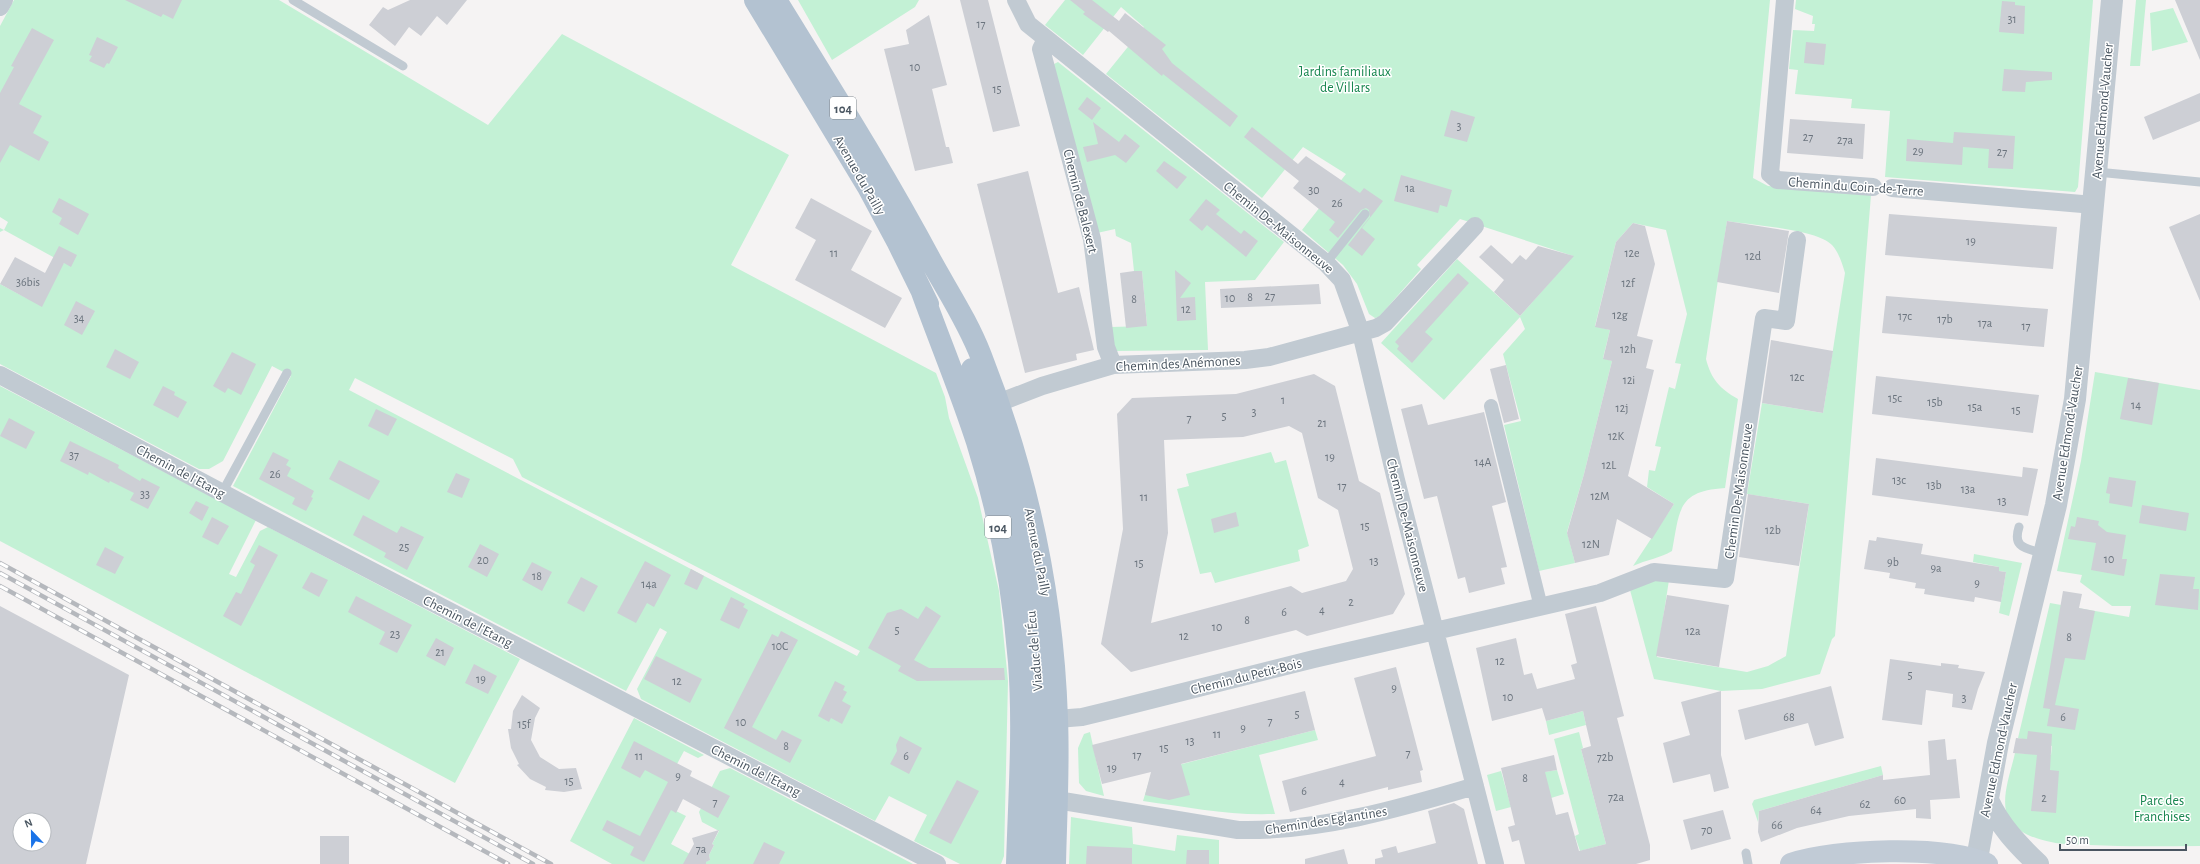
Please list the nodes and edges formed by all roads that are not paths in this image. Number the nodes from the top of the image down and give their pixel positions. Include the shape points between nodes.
1 (4, 0) edge
2 (293, 0) edge
3 (755, 0) edge
4 (776, 0) edge
5 (1016, 0) edge
6 (1785, 0) edge
7 (2112, 0) edge
8 (0, 7) edge
9 (1046, 39) junction
10 (403, 66) dead end
11 (2097, 172) junction
12 (2200, 182) edge
13 (1874, 187) joint
14 (1892, 188) joint
15 (2094, 205) junction
16 (1365, 214) dead end
17 (1475, 226) dead end
18 (1797, 240) dead end
19 (931, 260) junction
20 (1326, 263) junction
21 (922, 292) junction
22 (1361, 333) junction
23 (1113, 365) junction
24 (287, 373) dead end
25 (0, 375) edge
26 (998, 403) junction
27 (1491, 406) dead end
28 (993, 443) junction
29 (222, 493) junction
30 (2019, 527) dead end
31 (2044, 554) junction
32 (1541, 607) junction
33 (1435, 632) junction
34 (1057, 719) junction
35 (1475, 786) junction
36 (1057, 800) junction
37 (1988, 800) junction
38 (1746, 853) dead end
39 (1980, 862) edge
40 (938, 864) edge
41 (1017, 864) edge
42 (1034, 864) edge
43 (1055, 864) edge
44 (1495, 864) edge
45 (1748, 864) edge
46 (1791, 864) edge
47 (2038, 864) edge

1 - 8 street
2 - 10 lane
3 - 21 main road, Avenue du Pailly / 104 via 868,187
4 - 19 main road, Avenue du Pailly / 104 via 905,212
5 - 9 street, Chemin De-Maisonneuve via 1028,24
6 - 13 street, Chemin du Coin-de-Terre via 1770,174 1777,180
7 - 11 street, Avenue Edmond-Vaucher
9 - 20 street, Chemin De-Maisonneuve
9 - 23 street, Chemin de Balexert via 1041,49 1092,239 1106,347
11 - 12 lane
11 - 15 street, Avenue Edmond-Vaucher
13 - 14 street, Chemin du Coin-de-Terre
14 - 15 street, Chemin du Coin-de-Terre
15 - 31 street, Avenue Edmond-Vaucher via 2075,399 2056,505
16 - 20 lane
17 - 22 street, Chemin des Anémones via 1386,323
18 - 32 street, Chemin De-Maisonneuve via 1786,321 1764,318 1725,579 1654,572 1600,593
19 - 26 main road, Avenue du Pailly / 104 via 971,334
19 - 28 main road, Avenue du Pailly / 104 via 968,358
20 - 22 street, Chemin De-Maisonneuve via 1342,280
21 - 28 main road, Avenue du Pailly / 104
21 - 41 main road, Avenue du Pailly / 104 via 977,442 1005,558 1019,662 1020,772
22 - 23 street, Chemin des Anémones via 1269,357
22 - 33 street, Chemin De-Maisonneuve
23 - 26 street, Chemin des Anémones via 1042,386
24 - 29 lane
25 - 29 street, Chemin de l'Etang
26 - 34 main road, Avenue du Pailly / 104 via 1012,440 1037,541 1048,605
27 - 32 street
28 - 42 main road, Viaduc de l'Écu / 104 via 1020,543 1035,650 1039,757
29 - 40 street, Chemin de l'Etang
30 - 31 lane via 2017,542 2021,546
31 - 37 street, Avenue Edmond-Vaucher via 1998,743
32 - 33 street, Chemin De-Maisonneuve
33 - 34 street, Chemin du Petit-Bois via 1314,659 1082,717
33 - 35 street, Chemin De-Maisonneuve
34 - 36 main road, Avenue du Pailly / 104
35 - 36 street, Chemin des Eglantines via 1398,808 1335,821 1267,830 1238,830
35 - 44 street, Chemin De-Maisonneuve
36 - 43 main road, Avenue du Pailly / 104
37 - 39 street, Avenue Edmond-Vaucher
37 - 47 street via 1996,818
38 - 45 lane
39 - 46 main road via 1943,852 1899,852 1849,854 1806,859

